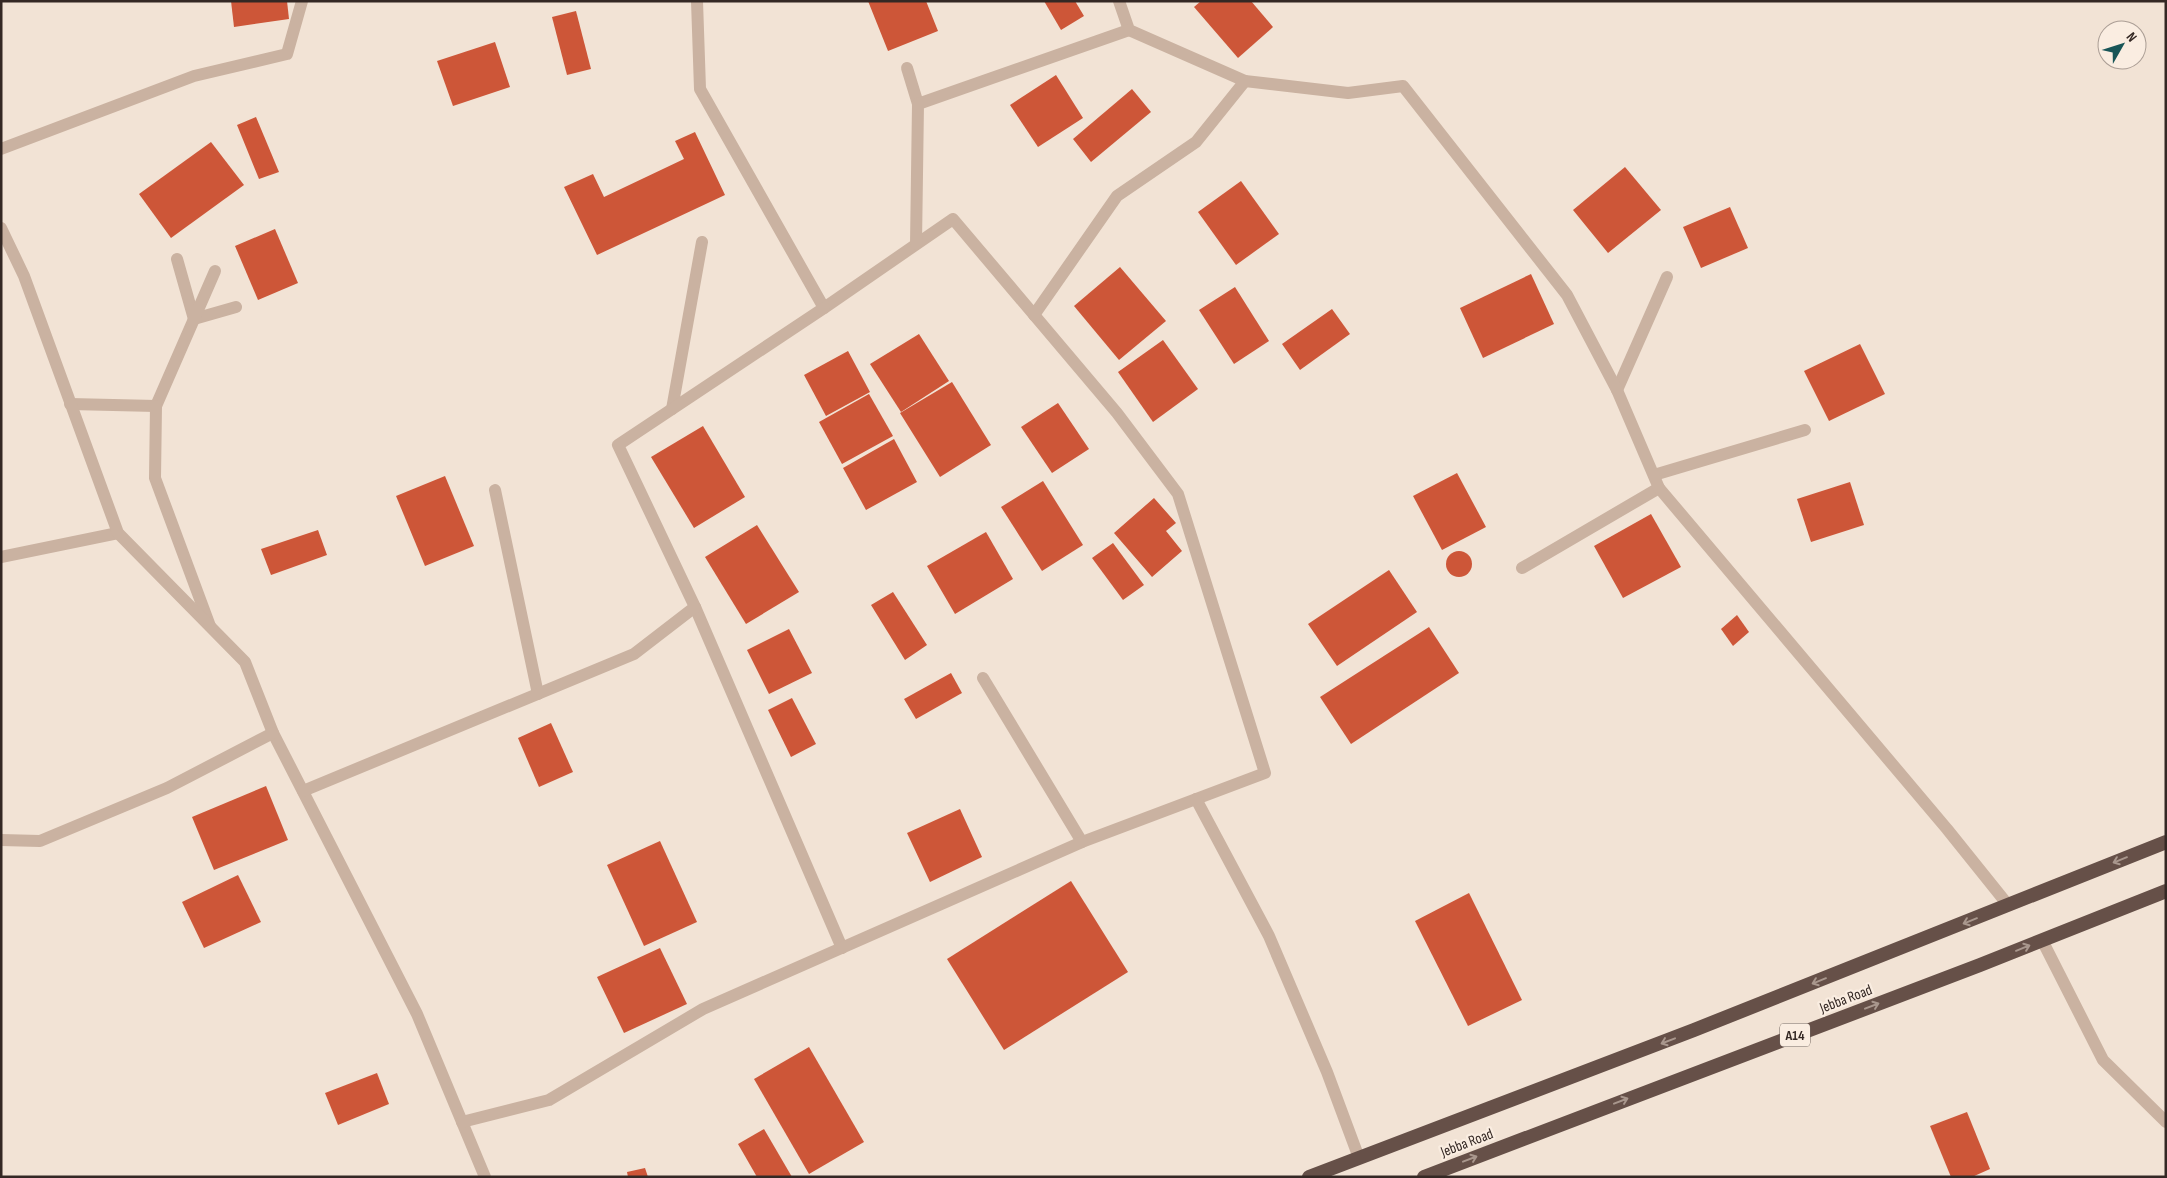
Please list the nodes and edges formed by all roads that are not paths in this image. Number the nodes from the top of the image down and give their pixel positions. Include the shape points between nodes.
1 (302, 1) edge
2 (697, 1) edge
3 (1119, 1) edge
4 (1129, 30) junction
5 (907, 68) dead end
6 (1245, 81) junction
7 (918, 104) junction
8 (1, 149) edge
9 (1, 228) edge
10 (702, 242) dead end
11 (916, 244) junction
12 (177, 259) dead end
13 (214, 271) dead end
14 (1667, 277) dead end
15 (236, 307) dead end
16 (824, 308) junction
17 (1034, 315) junction
18 (194, 318) junction
19 (1617, 390) junction
20 (70, 404) junction
21 (156, 406) junction
22 (672, 409) junction
23 (1805, 430) dead end
24 (1654, 475) junction
25 (1659, 488) junction
26 (495, 490) dead end
27 (118, 533) junction
28 (1, 557) edge
29 (1522, 568) dead end
30 (695, 607) junction
31 (210, 627) junction
32 (983, 678) dead end
33 (538, 694) junction
34 (273, 733) junction
35 (303, 792) junction
36 (1196, 799) junction
37 (1, 840) edge
38 (1082, 842) junction
39 (2166, 842) edge
40 (2166, 891) edge
41 (2008, 905) junction
42 (2042, 940) junction
43 (842, 948) junction
44 (462, 1122) junction
45 (2166, 1122) edge
46 (1359, 1158) junction
47 (485, 1177) edge
48 (1309, 1177) edge
49 (1424, 1177) edge

1 - 8 street via 287,54 194,76
2 - 16 street via 700,89
3 - 4 street
4 - 6 street
4 - 7 street
5 - 7 street
6 - 17 street via 1196,142 1118,196
6 - 19 street via 1348,93 1403,86 1567,295
7 - 11 street
9 - 20 street via 24,276
10 - 22 street
11 - 16 street
11 - 17 street via 953,219
12 - 18 street
13 - 18 street
14 - 19 street
15 - 18 street
16 - 22 street
17 - 36 street via 1117,413 1178,494 1265,773
18 - 21 street
19 - 24 street
20 - 21 street
20 - 27 street
21 - 31 street via 155,478
22 - 30 street via 618,445
23 - 24 street
24 - 25 street
25 - 29 street
25 - 41 street via 1941,821
26 - 33 street
27 - 28 street
27 - 31 street
30 - 33 street via 634,654
30 - 43 street
31 - 34 street via 245,662
32 - 38 street
33 - 35 street
34 - 35 street
34 - 37 street via 168,788 40,841
35 - 44 street via 417,1014
36 - 38 street
36 - 46 street via 1270,936
38 - 43 street
39 -> 41 highway
40 - 42 highway, Jebba Road / A14
41 -> 46 highway
42 - 45 street via 2103,1060
49 -> 42 highway, Jebba Road / A14
43 - 44 street via 703,1009 549,1100
44 - 47 street
46 - 48 highway

